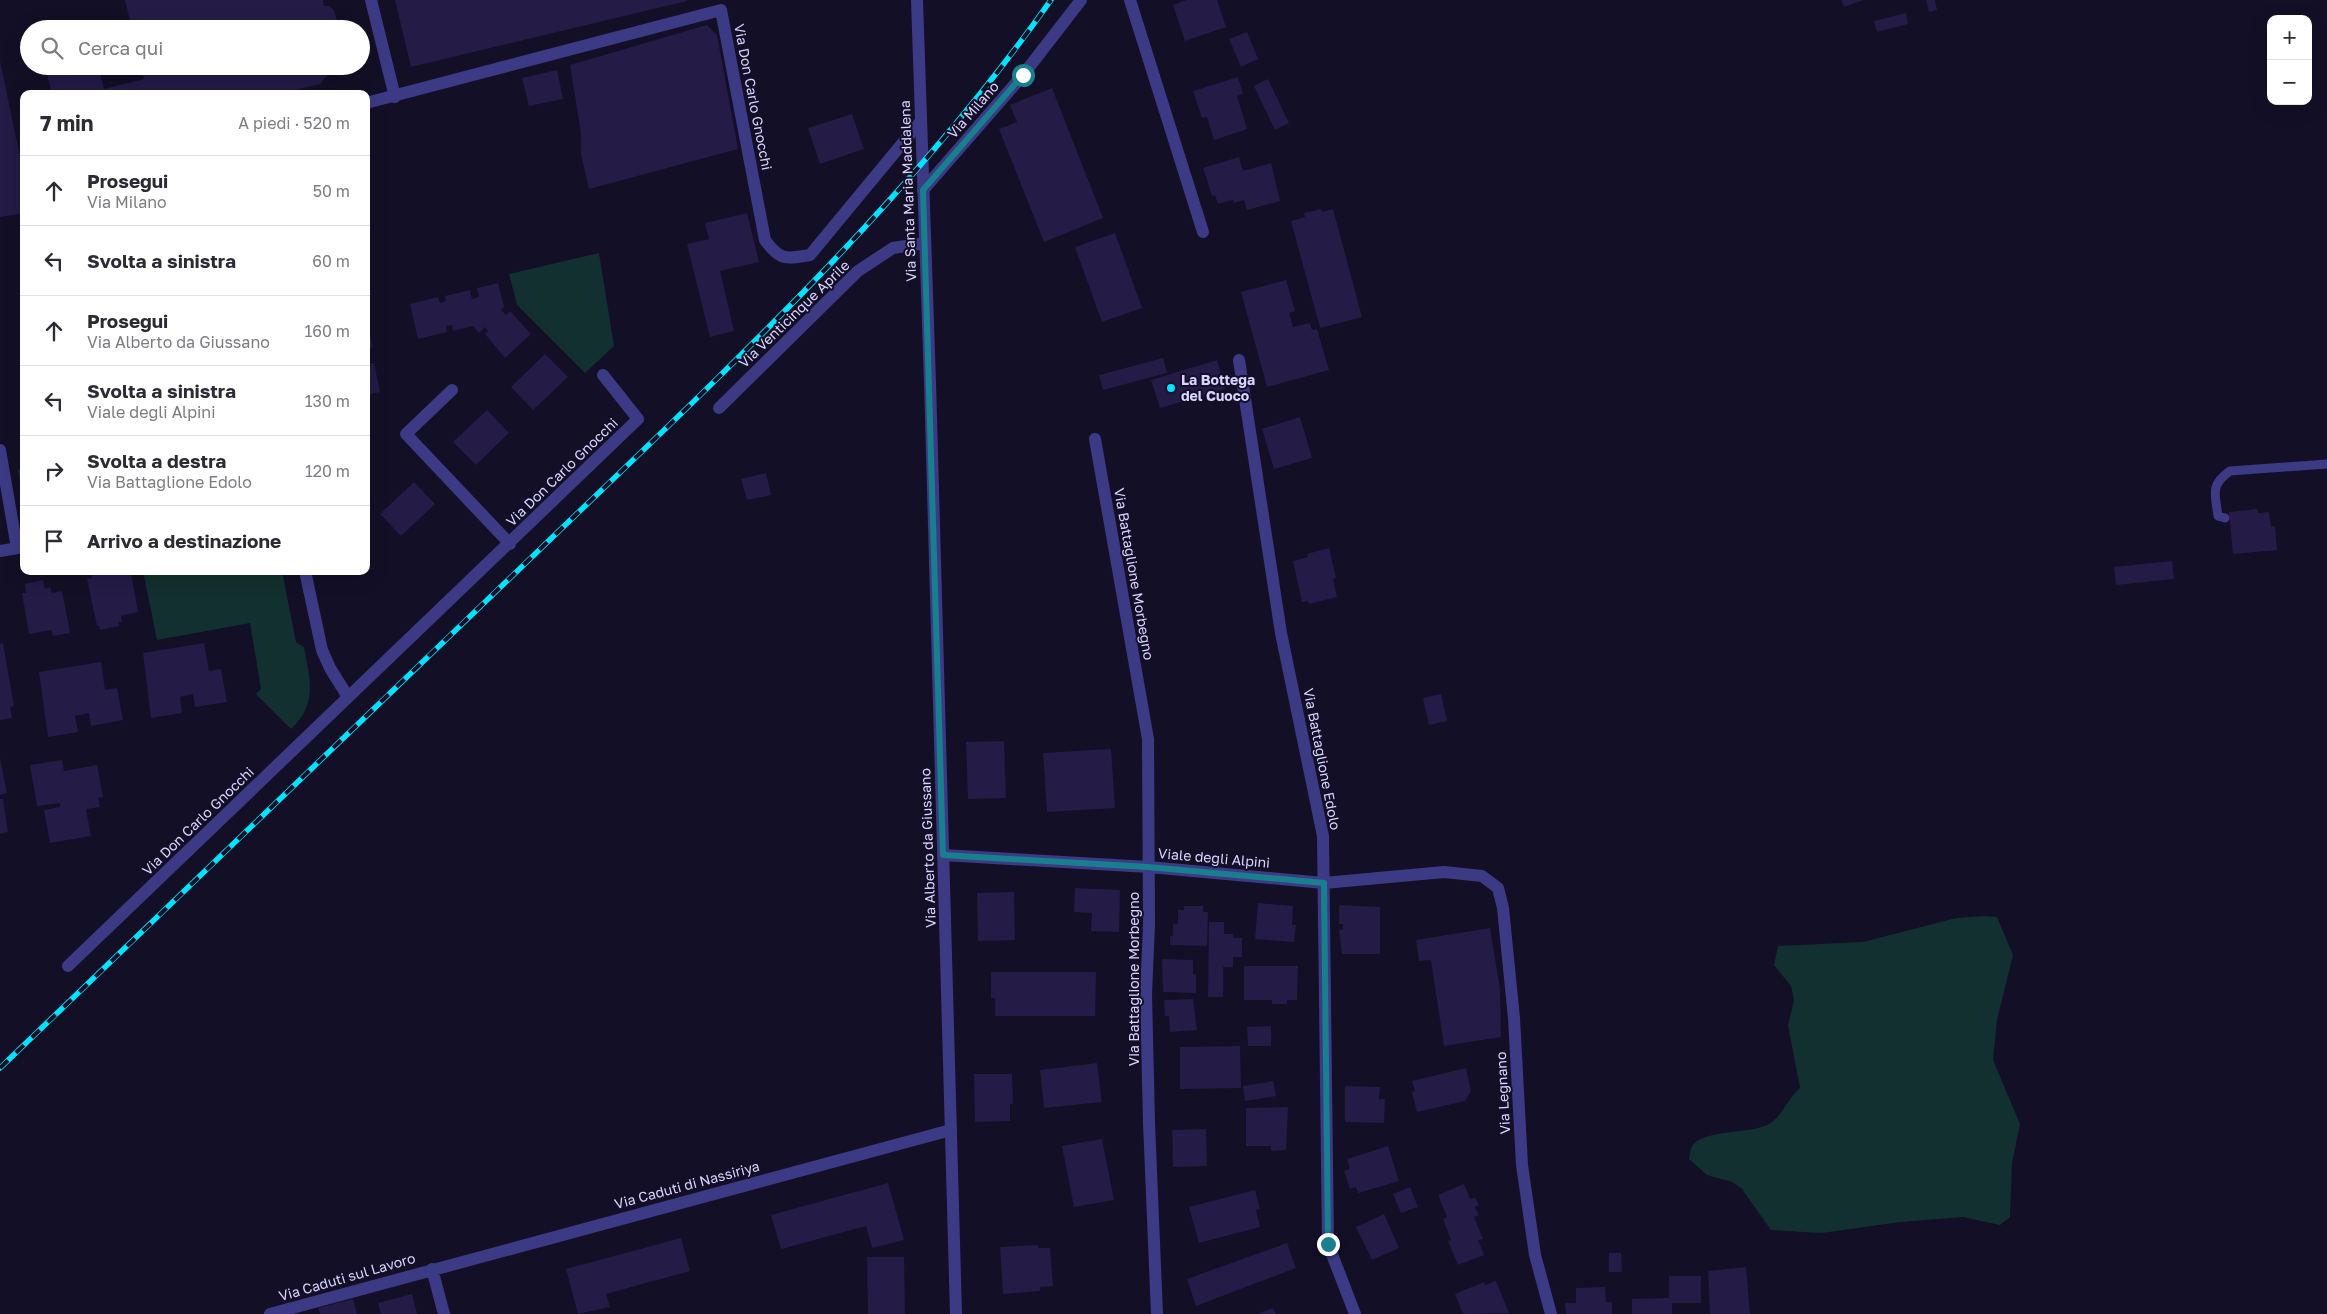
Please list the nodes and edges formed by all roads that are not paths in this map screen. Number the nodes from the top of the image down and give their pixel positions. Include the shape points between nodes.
1 (371, 0) edge
2 (917, 0) edge
3 (1081, 0) edge
4 (1130, 0) edge
5 (720, 5) edge
6 (395, 97) junction
7 (370, 102) edge
8 (920, 122) junction
9 (923, 190) junction
10 (1203, 232) dead end
11 (925, 243) junction
12 (1239, 360) dead end
13 (603, 375) dead end
14 (930, 382) joint
15 (452, 390) dead end
16 (719, 408) dead end
17 (1095, 439) dead end
18 (0, 450) edge
19 (2327, 464) edge
20 (2225, 518) dead end
21 (510, 544) junction
22 (20, 547) edge
23 (0, 551) edge
24 (306, 575) edge
25 (348, 697) junction
26 (943, 855) junction
27 (1148, 867) junction
28 (1482, 876) joint
29 (1324, 883) junction
30 (68, 966) dead end
31 (951, 1130) junction
32 (432, 1269) junction
33 (270, 1314) edge
34 (444, 1314) edge
35 (956, 1314) edge
36 (1157, 1314) edge
37 (1355, 1314) edge
38 (1551, 1314) edge

1 - 6 street
2 - 8 street, Via Santa Maria Maddalena
3 - 9 street, Via Milano via 1023,75
4 - 10 street
5 - 6 street, Via Don Carlo Gnocchi
5 - 8 street, Via Don Carlo Gnocchi via 765,240 774,253 789,259 810,255
6 - 7 street, Via Don Carlo Gnocchi
8 - 9 street, Via Santa Maria Maddalena
9 - 11 street, Via Santa Maria Maddalena
11 - 14 street, Via Santa Maria Maddalena
11 - 16 street, Via Venticinque Aprile via 893,248 858,271
12 - 29 street, Via Battaglione Edolo via 1281,633 1323,836
13 - 21 street, Via Don Carlo Gnocchi via 638,419
14 - 26 street, Via Alberto da Giussano
15 - 21 street, Via Don Carlo Gnocchi via 406,434
17 - 27 street, Via Battaglione Morbegno via 1148,739
18 - 22 street
19 - 20 lane via 2230,471 2219,479 2215,488 2218,516
21 - 25 street, Via Don Carlo Gnocchi
22 - 23 street
24 - 25 street via 322,650
25 - 30 street, Via Don Carlo Gnocchi
26 - 27 street, Viale degli Alpini
26 - 31 street, Via Alberto da Giussano
27 - 29 street, Viale degli Alpini
27 - 36 street, Via Battaglione Morbegno via 1148,1123
28 - 29 street, Viale degli Alpini via 1444,872
28 - 38 street, Via Legnano via 1498,888 1504,908 1522,1165 1535,1255
29 - 37 street, Via Battaglione Edolo via 1328,1244
31 - 32 street, Via Caduti di Nassiriya
31 - 35 street, Via Alberto da Giussano
32 - 33 street, Via Caduti sul Lavoro
32 - 34 street

